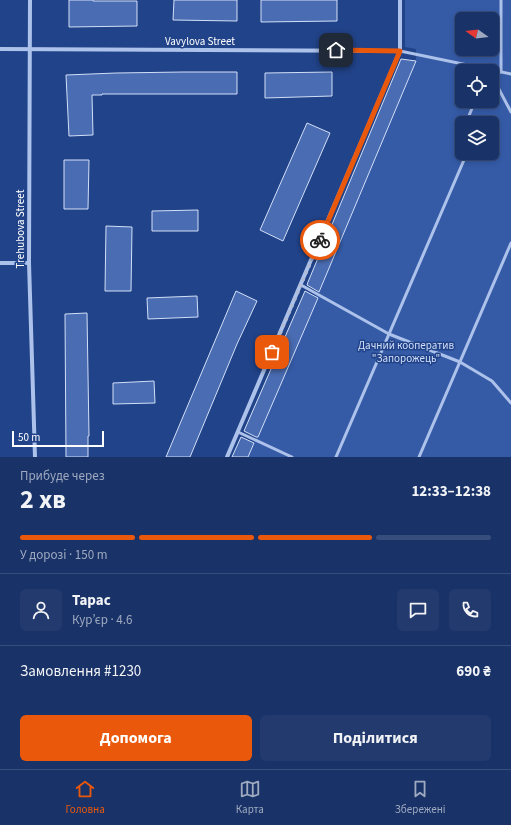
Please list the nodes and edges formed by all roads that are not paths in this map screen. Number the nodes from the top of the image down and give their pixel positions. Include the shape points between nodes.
1 (30, 0) edge
2 (400, 0) edge
3 (501, 0) edge
4 (0, 49) edge
5 (29, 49) junction
6 (400, 51) junction
7 (461, 64) edge
8 (501, 72) joint
9 (511, 74) edge
10 (499, 89) edge
11 (511, 112) edge
12 (465, 160) edge
13 (511, 243) edge
14 (0, 263) edge
15 (29, 263) junction
16 (301, 285) junction
17 (389, 334) junction
18 (460, 362) junction
19 (511, 403) edge
20 (238, 432) junction
21 (35, 457) edge
22 (227, 457) edge
23 (292, 457) edge
24 (336, 457) edge
25 (419, 457) edge

1 - 5 street, Trehubova Street
2 - 6 street
3 - 8 lane
4 - 5 street, Vavylova Street
5 - 6 street, Vavylova Street
5 - 15 street, Trehubova Street
6 - 7 lane
6 - 16 street
8 - 9 lane
10 - 11 lane
12 - 17 lane
13 - 18 lane
14 - 15 street
15 - 21 street, Trehubova Street
16 - 17 lane
16 - 20 street
17 - 18 lane
17 - 24 lane
18 - 19 lane via 492,381
18 - 25 lane
20 - 22 street
20 - 23 lane

